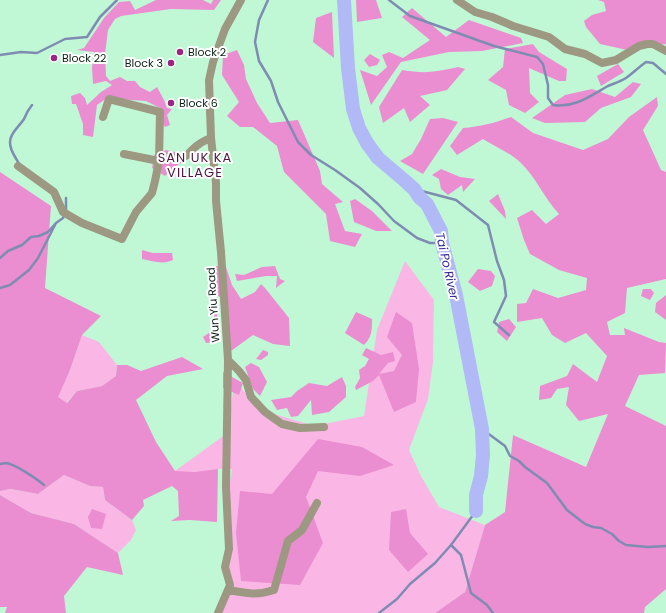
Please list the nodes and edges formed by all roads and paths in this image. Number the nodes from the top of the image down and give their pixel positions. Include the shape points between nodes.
1 (241, 0) edge
2 (457, 0) edge
3 (666, 51) edge
4 (103, 117) dead end
5 (211, 138) junction
6 (124, 154) dead end
7 (159, 161) junction
8 (18, 166) dead end
9 (228, 360) junction
10 (324, 427) dead end
11 (317, 503) dead end
12 (228, 590) junction
13 (218, 613) edge

1 - 5 street, Wun Yiu Road via 225,29 210,72
2 - 3 street via 475,12 549,37 564,49 585,54 602,63 616,60 646,44 653,44
4 - 7 street via 109,99 160,112
5 - 7 street via 192,149 187,156 165,157
5 - 9 street, Wun Yiu Road
6 - 7 street
7 - 8 street via 152,193 136,212 122,239 66,214 54,192
9 - 10 street via 246,380 251,397 270,416 282,424 300,428
9 - 12 street, Wun Yiu Road via 228,549 225,566 230,585
11 - 12 street via 302,530 288,541 274,590 262,594 247,594
12 - 13 street, Wun Yiu Road

